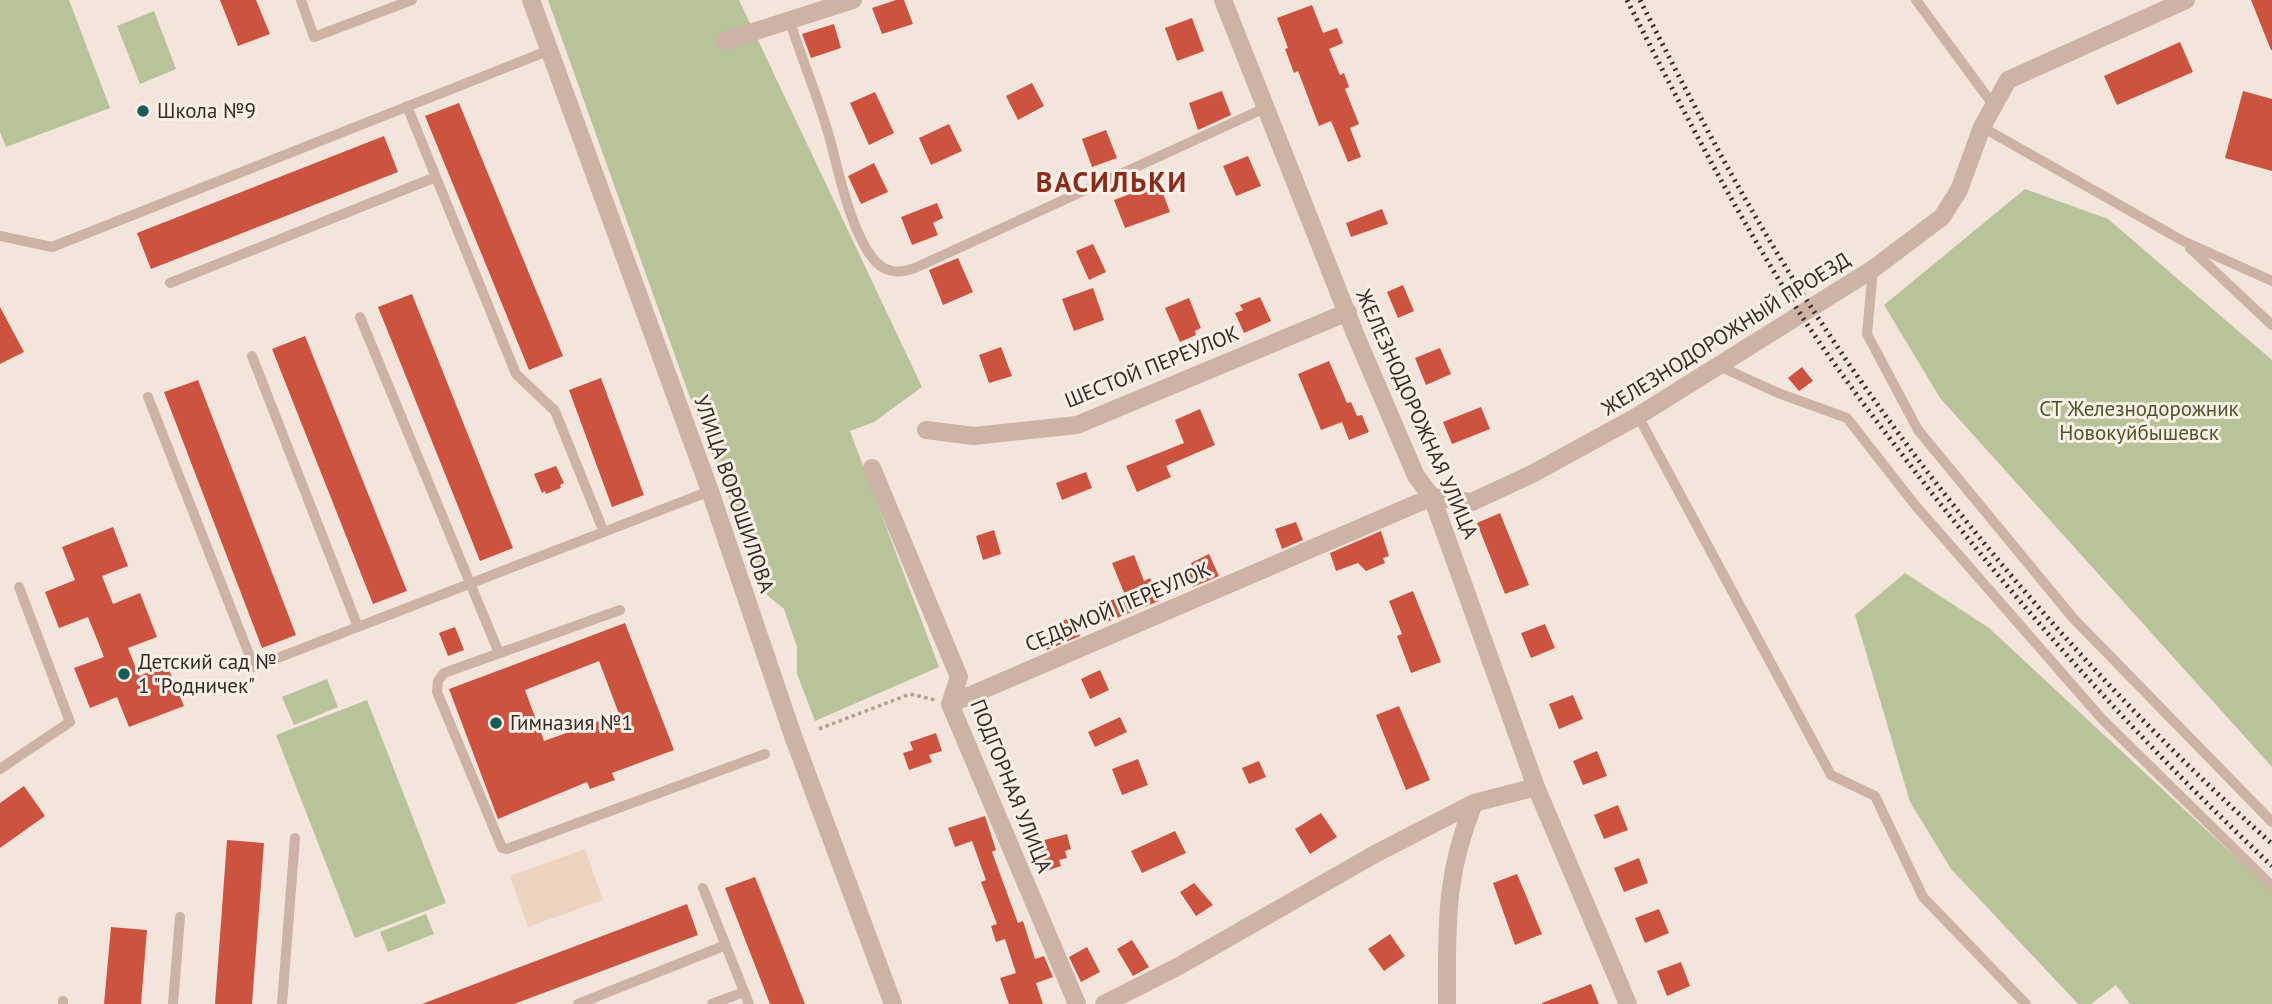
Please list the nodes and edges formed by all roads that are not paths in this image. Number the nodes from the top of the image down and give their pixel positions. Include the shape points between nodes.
1 (301, 0) edge
2 (531, 0) edge
3 (853, 0) edge
4 (1223, 0) edge
5 (1916, 0) edge
6 (2186, 0) edge
7 (414, 1) edge
8 (790, 22) junction
9 (725, 41) dead end
10 (550, 50) junction
11 (1993, 106) junction
12 (407, 107) junction
13 (1265, 108) junction
14 (1982, 127) junction
15 (436, 177) junction
16 (0, 236) edge
17 (2183, 241) junction
18 (1874, 270) junction
19 (2272, 281) edge
20 (170, 283) dead end
21 (1348, 312) junction
22 (360, 317) dead end
23 (2272, 324) edge
24 (252, 356) dead end
25 (1719, 366) junction
26 (148, 397) dead end
27 (1638, 416) junction
28 (926, 430) dead end
29 (872, 468) dead end
30 (710, 491) junction
31 (1433, 497) junction
32 (603, 530) junction
33 (470, 585) junction
34 (19, 587) dead end
35 (620, 610) dead end
36 (358, 627) junction
37 (499, 653) junction
38 (950, 704) junction
39 (765, 754) dead end
40 (0, 769) edge
41 (1536, 787) junction
42 (1475, 803) junction
43 (2272, 822) edge
44 (295, 838) dead end
45 (2272, 886) edge
46 (703, 888) dead end
47 (180, 917) dead end
48 (726, 944) junction
49 (744, 992) junction
50 (173, 1004) edge
51 (282, 1004) edge
52 (578, 1004) edge
53 (712, 1004) edge
54 (749, 1004) edge
55 (893, 1004) edge
56 (1078, 1004) edge
57 (1104, 1004) edge
58 (1447, 1004) edge
59 (1628, 1004) edge
60 (2026, 1004) edge

1 - 7 lane via 314,37
2 - 10 street, УЛИЦА ВОРОШИЛОВА
3 - 8 street
4 - 13 street, ЖЕЛЕЗНОДОРОЖНАЯ УЛИЦА
5 - 11 lane
6 - 11 street, ЖЕЛЕЗНОДОРОЖНЫЙ ПРОЕЗД via 2008,80
8 - 9 street
8 - 13 lane via 830,142 840,188 876,262 889,271 915,268
10 - 12 lane
10 - 30 street, УЛИЦА ВОРОШИЛОВА
11 - 14 street, ЖЕЛЕЗНОДОРОЖНЫЙ ПРОЕЗД
12 - 15 lane
12 - 16 lane via 52,247
13 - 21 street, ЖЕЛЕЗНОДОРОЖНАЯ УЛИЦА
14 - 17 lane
14 - 18 street, ЖЕЛЕЗНОДОРОЖНЫЙ ПРОЕЗД via 1959,190 1942,216
15 - 20 lane
15 - 32 lane via 516,374 555,411
17 - 19 lane
17 - 23 lane
18 - 25 street, ЖЕЛЕЗНОДОРОЖНЫЙ ПРОЕЗД
18 - 43 lane via 1867,334 1918,430 2073,618
21 - 28 street, ШЕСТОЙ ПЕРЕУЛОК via 1077,425 974,436
21 - 31 street, ЖЕЛЕЗНОДОРОЖНАЯ УЛИЦА via 1416,475
22 - 33 lane
24 - 36 lane
25 - 27 street, ЖЕЛЕЗНОДОРОЖНЫЙ ПРОЕЗД
25 - 45 lane via 1847,418 1915,505 2102,719
26 - 36 lane via 254,667
27 - 31 street, ЖЕЛЕЗНОДОРОЖНЫЙ ПРОЕЗД via 1472,502
27 - 60 lane via 1831,775 1875,796 1923,897
29 - 38 street, ПОДГОРНАЯ УЛИЦА via 959,677
30 - 32 lane
30 - 55 street, УЛИЦА ВОРОШИЛОВА via 793,736
31 - 38 street, СЕДЬМОЙ ПЕРЕУЛОК
31 - 41 street, ЖЕЛЕЗНОДОРОЖНАЯ УЛИЦА
32 - 33 lane
33 - 36 lane
33 - 37 lane
34 - 40 lane via 70,722
35 - 37 lane
37 - 39 lane via 444,673 437,692 502,848
38 - 56 street, ПОДГОРНАЯ УЛИЦА
41 - 42 street
41 - 59 street, ЖЕЛЕЗНОДОРОЖНАЯ УЛИЦА
42 - 57 street
42 - 58 street via 1457,845 1447,910
44 - 51 lane
46 - 48 lane
47 - 50 lane
48 - 49 lane
48 - 52 lane
49 - 53 lane
49 - 54 lane

